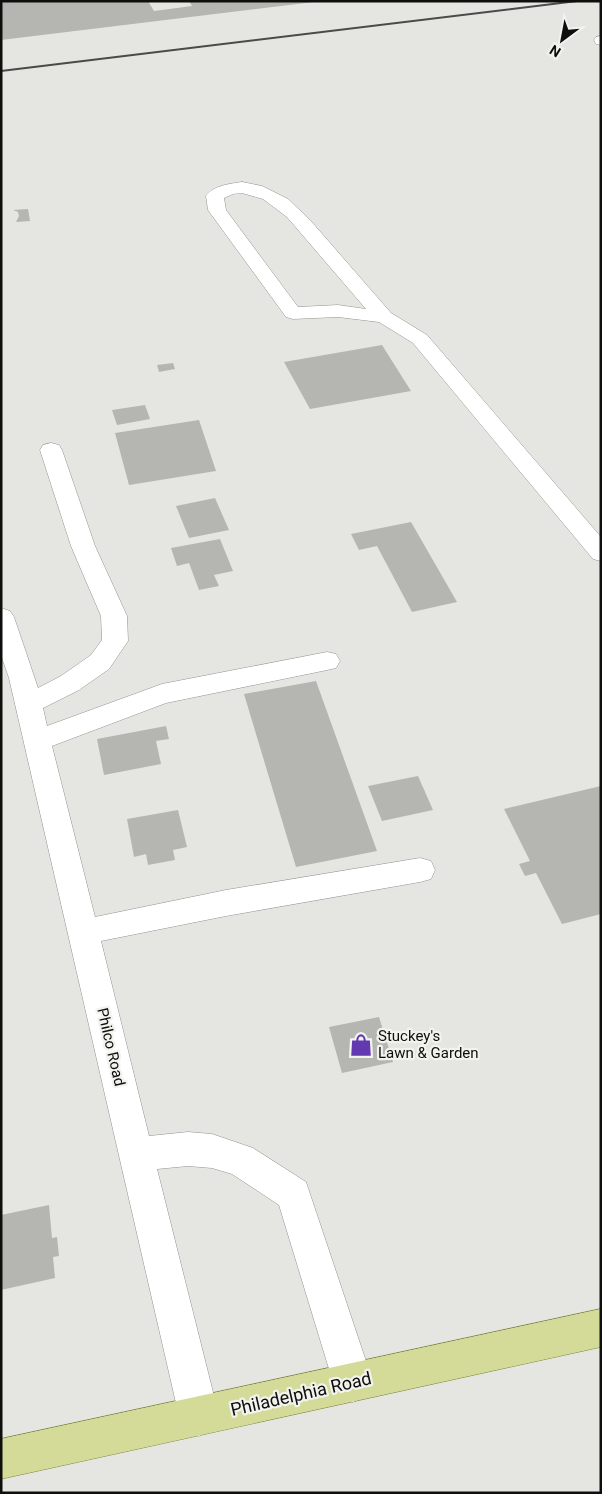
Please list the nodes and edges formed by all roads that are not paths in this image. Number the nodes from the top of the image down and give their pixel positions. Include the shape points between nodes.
1 (384, 317) junction
2 (51, 450) dead end
3 (601, 553) edge
4 (1, 617) edge
5 (327, 661) dead end
6 (25, 691) junction
7 (37, 741) junction
8 (420, 870) dead end
9 (83, 932) junction
10 (136, 1154) junction
11 (601, 1328) edge
12 (353, 1382) junction
13 (199, 1416) junction
14 (1, 1459) edge

1 - 1 street via 284,203 246,188 225,189 215,196 217,210 294,313 338,311
1 - 3 street via 420,340
2 - 6 street via 83,546 114,616 115,641 100,662 70,683
4 - 6 street, Philco Road
5 - 7 street via 162,694
6 - 7 street, Philco Road
7 - 9 street, Philco Road
8 - 9 street via 226,903
9 - 10 street, Philco Road
10 - 12 street via 212,1150 242,1160 293,1194
10 - 13 street, Philco Road
11 - 12 main road, Philadelphia Road
12 - 13 main road, Philadelphia Road
13 - 14 main road, Philadelphia Road

